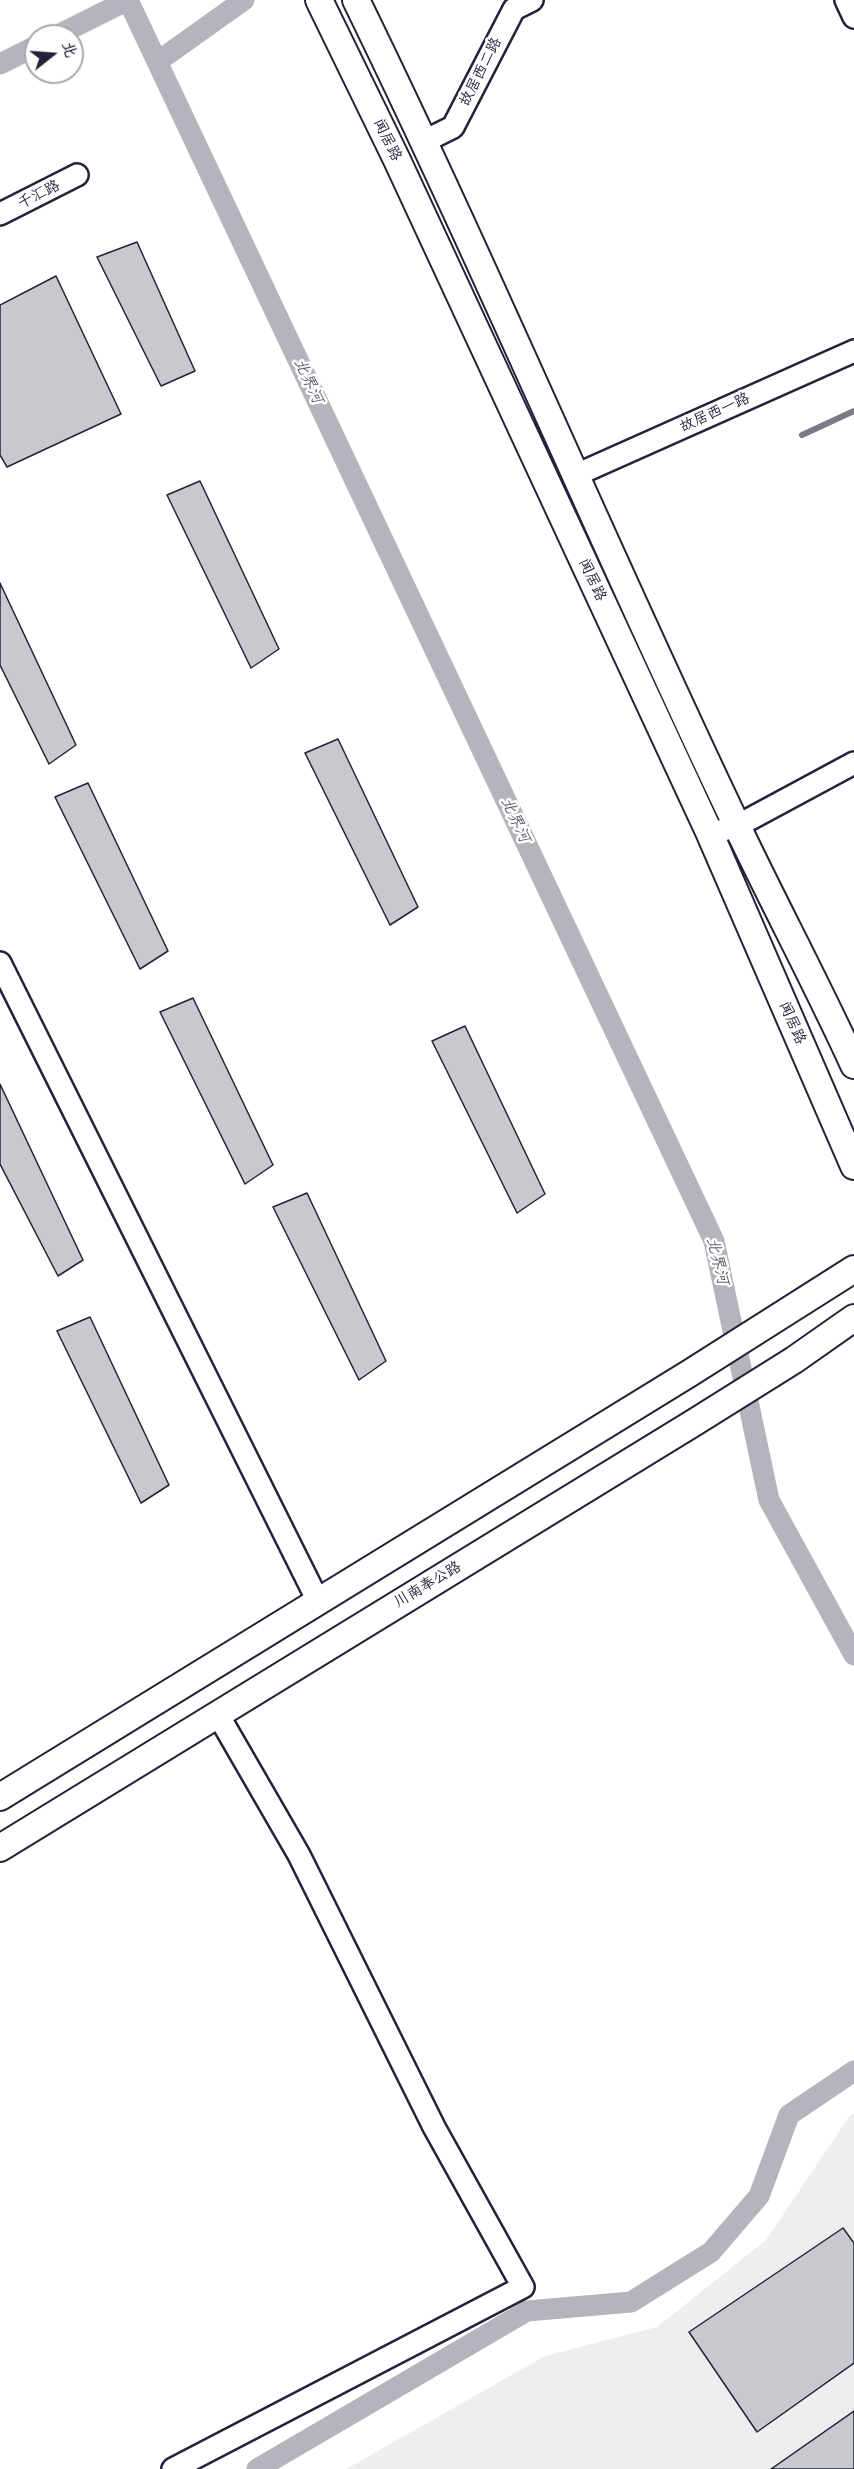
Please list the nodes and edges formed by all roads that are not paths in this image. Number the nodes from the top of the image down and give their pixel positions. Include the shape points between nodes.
1 (356, 0) edge
2 (532, 0) edge
3 (846, 0) edge
4 (323, 8) edge
5 (854, 17) edge
6 (425, 141) junction
7 (77, 175) dead end
8 (0, 214) edge
9 (854, 351) edge
10 (576, 475) junction
11 (854, 763) edge
12 (737, 826) junction
13 (710, 834) junction
14 (0, 963) edge
15 (854, 1065) edge
16 (854, 1166) edge
17 (854, 1269) edge
18 (854, 1318) edge
19 (318, 1601) junction
20 (217, 1713) junction
21 (0, 1797) edge
22 (0, 1848) edge
23 (173, 2469) edge

1 - 6 main road
2 - 6 street, 故居西二路 via 514,9 453,127
3 - 5 street
4 - 13 main road, 闻居路
6 - 10 main road
7 - 8 street, 千汇路
9 - 10 street, 故居西一路
10 - 12 main road
11 - 12 street
12 - 13 street
12 - 15 main road
13 - 16 main road, 闻居路
14 - 19 street
17 - 19 main road
18 - 20 main road, 川南奉公路 via 695,1422
19 - 21 main road
20 - 22 main road, 川南奉公路
20 - 23 street via 299,1855 434,2127 523,2287

